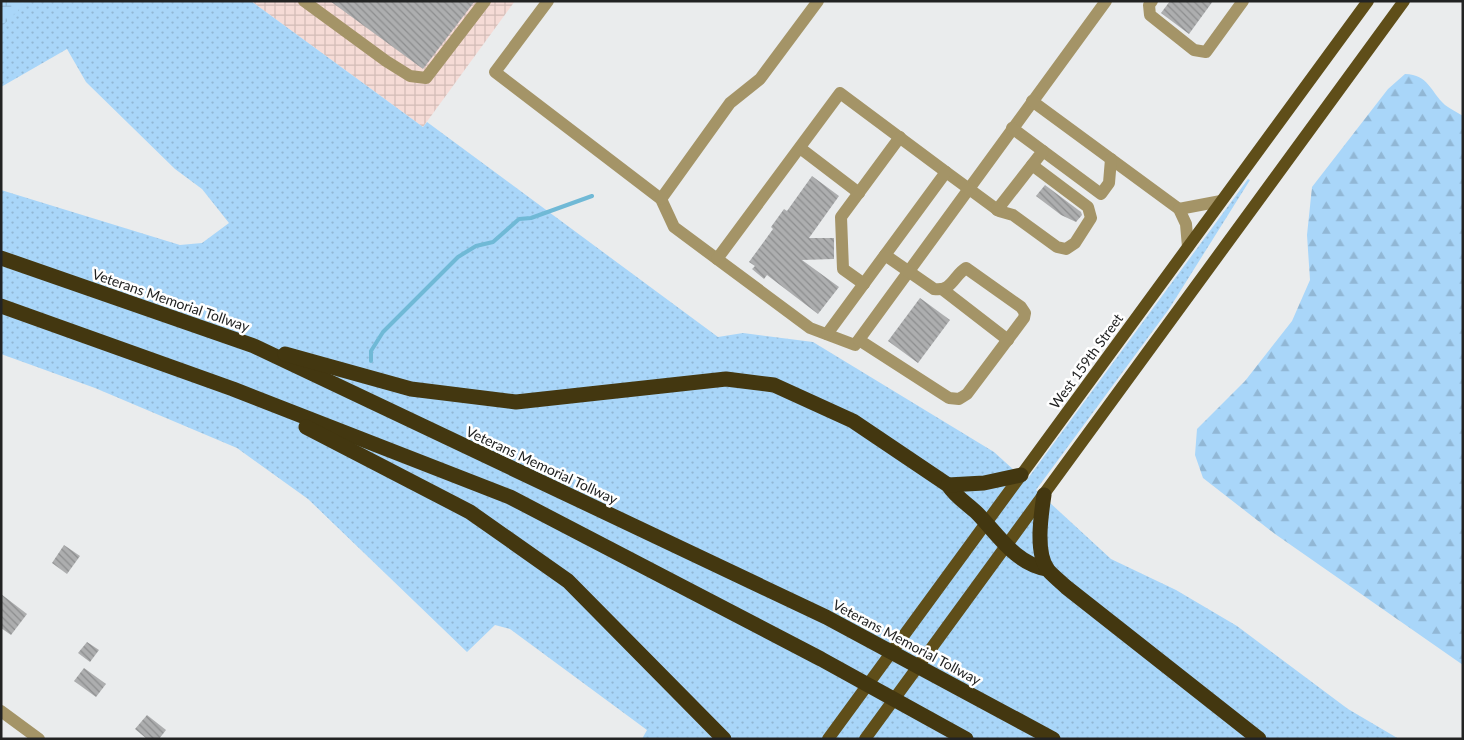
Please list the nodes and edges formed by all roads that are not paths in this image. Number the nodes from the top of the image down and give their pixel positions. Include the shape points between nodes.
1 (304, 1) edge
2 (485, 1) edge
3 (548, 1) edge
4 (818, 1) edge
5 (1106, 1) edge
6 (1152, 1) edge
7 (1243, 1) edge
8 (1368, 1) edge
9 (1404, 1) edge
10 (1032, 101) junction
11 (1012, 128) junction
12 (900, 137) junction
13 (800, 148) junction
14 (1043, 151) junction
15 (1111, 159) junction
16 (1032, 165) junction
17 (946, 172) junction
18 (1133, 176) junction
19 (1109, 183) junction
20 (968, 189) junction
21 (859, 193) junction
22 (660, 199) junction
23 (1222, 201) junction
24 (1179, 209) junction
25 (997, 210) junction
26 (1188, 247) junction
27 (885, 256) junction
28 (1, 258) edge
29 (718, 259) junction
30 (908, 272) junction
31 (864, 284) junction
32 (942, 289) junction
33 (1, 306) edge
34 (827, 334) junction
35 (228, 338) junction
36 (859, 340) junction
37 (1008, 340) junction
38 (233, 389) junction
39 (1021, 475) junction
40 (948, 485) junction
41 (1044, 495) junction
42 (986, 524) junction
43 (1006, 547) junction
44 (1047, 569) junction
45 (1, 711) edge
46 (830, 735) edge
47 (39, 739) edge
48 (724, 739) edge
49 (865, 739) edge
50 (966, 739) edge
51 (1053, 739) edge
52 (1259, 739) edge

1 - 2 street via 386,61 410,76 426,78
3 - 22 street via 495,72
4 - 22 street via 760,79 730,103
5 - 10 street
6 - 7 street via 1149,4 1150,16 1194,50 1206,52
8 - 23 main road, West 159th Street
9 - 41 main road
10 - 11 street
10 - 15 street
11 - 14 street
11 - 20 street
12 - 13 street via 840,94
12 - 17 street
12 - 21 street
13 - 21 street
13 - 29 street
14 - 16 street
14 - 19 street via 1101,194
15 - 18 street
15 - 19 street
16 - 25 street
16 - 25 street via 1088,207 1092,218 1075,243 1066,249 1057,247 1013,215
17 - 20 street
17 - 27 street
18 - 19 street
18 - 24 street
20 - 25 street
20 - 30 street
21 - 31 street via 841,217 843,269
22 - 29 street via 674,227
23 - 24 street
23 - 26 main road, West 159th Street
24 - 26 street via 1186,224
26 - 39 main road, West 159th Street
27 - 30 street
27 - 31 street
28 - 35 highway, Veterans Memorial Tollway
29 - 34 street via 810,328
30 - 32 street via 934,289
30 - 36 street
31 - 34 street
32 - 37 street
32 - 37 street via 950,286 966,268 1021,307 1024,318
33 - 38 highway
34 - 36 street via 855,345
35 - 40 highway via 411,389 516,402 726,379 774,385 853,421
35 - 51 highway, Veterans Memorial Tollway via 272,355 826,617
36 - 37 street via 949,398 959,399 967,394
38 - 48 highway via 470,512 568,582
38 - 50 highway via 510,497 821,659
39 - 40 highway via 984,483
39 - 42 main road, West 159th Street
40 - 42 highway via 955,496
41 - 43 main road
41 - 44 highway via 1040,530
42 - 43 highway
42 - 46 main road, West 159th Street
43 - 44 highway via 1037,567
43 - 49 main road
44 - 52 highway
45 - 47 street

